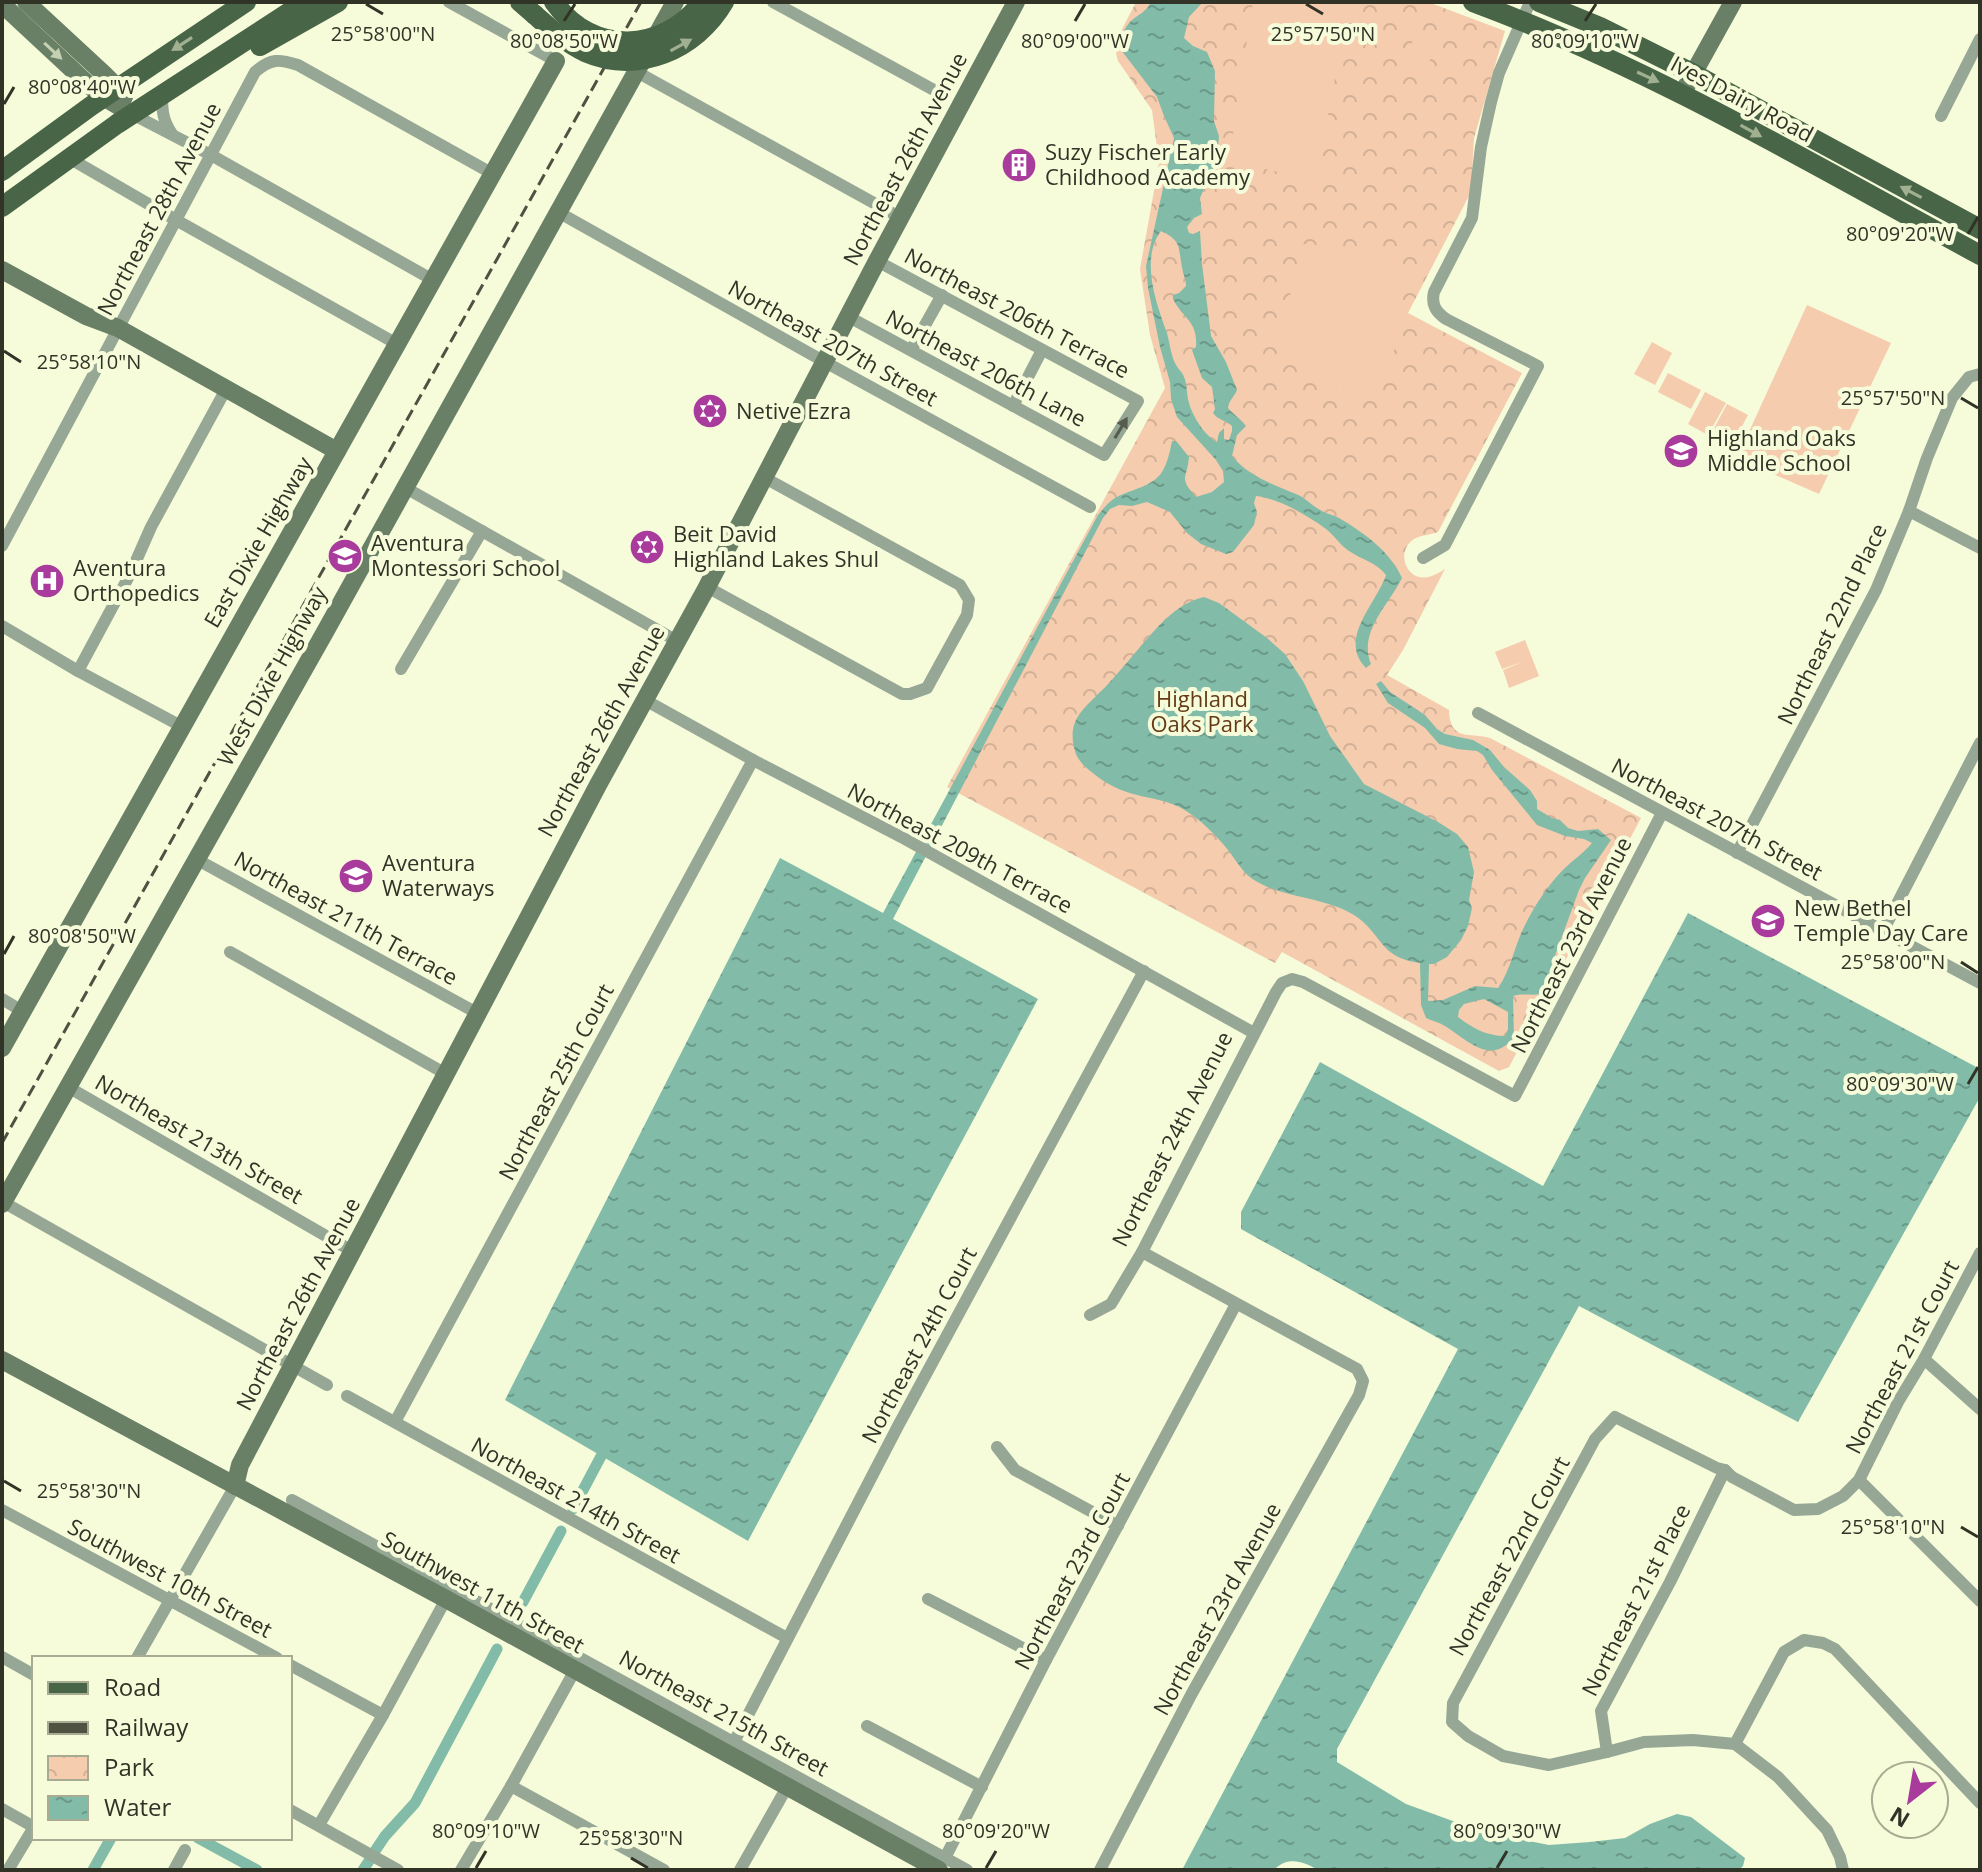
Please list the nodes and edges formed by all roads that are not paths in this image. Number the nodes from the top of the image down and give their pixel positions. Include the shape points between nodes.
1 (26, 2) edge
2 (246, 2) edge
3 (305, 2) edge
4 (338, 2) edge
5 (449, 2) edge
6 (554, 2) edge
7 (675, 2) edge
8 (702, 2) edge
9 (724, 2) edge
10 (773, 2) edge
11 (1016, 2) edge
12 (1473, 2) edge
13 (1530, 2) edge
14 (1539, 2) edge
15 (1733, 2) edge
16 (2, 4) edge
17 (528, 8) edge
18 (1522, 22) junction
19 (1980, 39) edge
20 (225, 54) junction
21 (556, 61) joint
22 (637, 72) junction
23 (1694, 74) junction
24 (112, 93) junction
25 (1682, 94) junction
26 (162, 95) junction
27 (943, 95) dead end
28 (132, 114) junction
29 (1941, 116) dead end
30 (174, 136) junction
31 (211, 155) junction
32 (69, 158) junction
33 (2, 171) edge
34 (493, 174) junction
35 (2, 207) edge
36 (558, 212) junction
37 (901, 218) junction
38 (176, 220) junction
39 (1980, 229) edge
40 (1980, 255) edge
41 (2, 258) edge
42 (877, 261) junction
43 (2, 270) edge
44 (433, 280) junction
45 (942, 295) junction
46 (849, 317) junction
47 (118, 328) junction
48 (397, 344) junction
49 (911, 350) junction
50 (1042, 350) junction
51 (825, 362) junction
52 (1980, 374) edge
53 (226, 389) junction
54 (1013, 406) junction
55 (337, 451) junction
56 (1104, 455) joint
57 (765, 478) junction
58 (404, 487) junction
59 (1090, 507) dead end
60 (1909, 511) junction
61 (482, 531) junction
62 (2, 546) edge
63 (1980, 548) edge
64 (1423, 558) dead end
65 (707, 587) junction
66 (2, 626) edge
67 (677, 641) junction
68 (401, 669) dead end
69 (78, 671) junction
70 (645, 700) junction
71 (1478, 713) dead end
72 (181, 726) junction
73 (1980, 743) edge
74 (753, 760) junction
75 (1662, 813) junction
76 (1737, 853) junction
77 (196, 859) junction
78 (1883, 931) junction
79 (230, 952) dead end
80 (1144, 971) junction
81 (1292, 979) joint
82 (1980, 983) edge
83 (2, 999) edge
84 (22, 1011) junction
85 (477, 1013) junction
86 (1254, 1033) junction
87 (2, 1048) edge
88 (446, 1074) junction
89 (68, 1087) junction
90 (2, 1203) edge
91 (352, 1251) junction
92 (1142, 1252) junction
93 (1980, 1253) edge
94 (1236, 1304) junction
95 (1090, 1315) dead end
96 (1924, 1359) junction
97 (2, 1360) edge
98 (292, 1365) junction
99 (327, 1385) dead end
100 (347, 1396) dead end
101 (1980, 1409) edge
102 (395, 1422) junction
103 (997, 1447) dead end
104 (1725, 1470) junction
105 (1859, 1480) junction
106 (235, 1486) junction
107 (292, 1500) dead end
108 (2, 1510) edge
109 (1118, 1526) junction
110 (446, 1599) junction
111 (928, 1599) dead end
112 (169, 1601) junction
113 (1980, 1601) edge
114 (787, 1638) junction
115 (138, 1656) edge
116 (273, 1656) edge
117 (2, 1657) edge
118 (1046, 1660) junction
119 (292, 1666) edge
120 (575, 1670) junction
121 (32, 1674) edge
122 (383, 1715) junction
123 (867, 1726) dead end
124 (734, 1742) junction
125 (1735, 1744) junction
126 (1607, 1752) junction
127 (511, 1786) junction
128 (787, 1787) junction
129 (982, 1787) junction
130 (1980, 1803) edge
131 (2, 1809) edge
132 (292, 1811) edge
133 (319, 1825) junction
134 (32, 1826) edge
135 (32, 1830) edge
136 (185, 1850) dead end
137 (942, 1864) edge
138 (378, 1865) edge
139 (8, 1870) edge
140 (174, 1870) edge
141 (398, 1870) edge
142 (461, 1870) edge
143 (664, 1870) edge
144 (740, 1870) edge
145 (967, 1870) edge
146 (1100, 1870) edge
147 (1843, 1870) edge

1 - 24 street
2 -> 24 main road
3 - 20 main road
4 - 20 main road via 254,49
5 - 21 street
6 - 8 main road, bridge via 588,32 630,42 671,31
7 - 22 street, West Dixie Highway
17 -> 9 main road, bridge via 588,53 636,60 688,42
10 - 27 street
11 - 37 street, Northeast 26th Avenue
12 - 18 main road, Ives Dairy Road
13 - 18 street
14 - 23 main road, Ives Dairy Road
15 - 23 street
16 -> 24 street
18 -> 25 main road, Ives Dairy Road
18 - 64 street via 1491,102 1472,218 1432,299 1446,319 1538,366 1445,545
19 - 29 street
20 - 26 main road
21 - 34 street, East Dixie Highway
22 - 36 street, West Dixie Highway
22 - 37 street
23 - 25 street
39 -> 23 main road, Ives Dairy Road
24 - 28 street
24 - 33 main road
25 -> 40 main road, Ives Dairy Road
26 - 28 main road
26 - 30 street via 162,114
28 - 30 street
28 - 32 main road
30 - 31 street
31 - 34 street, Northeast 28th Avenue via 255,72 281,60
31 - 38 street, Northeast 28th Avenue
31 - 44 street
32 - 35 main road
32 - 38 street
34 - 44 street, East Dixie Highway
36 - 51 street, Northeast 207th Street
36 - 58 street, West Dixie Highway
37 - 42 street, Northeast 26th Avenue
38 - 47 street, Northeast 28th Avenue
38 - 48 street
41 - 47 street via 106,313
42 - 45 street, Northeast 206th Terrace
42 - 46 street, Northeast 26th Avenue
43 - 47 street
44 - 48 street, East Dixie Highway
45 - 49 street
45 - 50 street, Northeast 206th Terrace
46 - 49 street, Northeast 206th Lane
46 - 51 street, Northeast 26th Avenue
47 - 53 street
47 - 62 street, Northeast 28th Avenue
48 - 55 street, East Dixie Highway
49 - 54 street, Northeast 206th Lane
50 - 54 street
56 -> 50 street, Northeast 206th Terrace via 1138,401
51 - 57 street, Northeast 26th Avenue
51 - 59 street, Northeast 207th Street
52 - 60 street, Northeast 22nd Place via 1969,377 1952,398
53 - 55 street
53 - 69 street
54 - 56 street, Northeast 206th Lane
55 - 72 street, East Dixie Highway
57 - 65 street, Northeast 26th Avenue
57 - 65 street via 960,585 969,600 967,615 927,688 902,694
58 - 61 street
58 - 77 street, West Dixie Highway
60 - 63 street
60 - 76 street, Northeast 22nd Place via 1876,590
61 - 67 street
61 - 68 street
65 - 67 street, Northeast 26th Avenue
66 - 69 street
67 - 70 street, Northeast 26th Avenue
69 - 72 street
70 - 74 street, Northeast 209th Terrace
70 - 85 street, Northeast 26th Avenue
71 - 75 street, Northeast 207th Street
72 - 84 street, East Dixie Highway
73 - 78 street
74 - 80 street, Northeast 209th Terrace
74 - 102 street, Northeast 25th Court
75 - 76 street, Northeast 207th Street
75 - 81 street, Northeast 23rd Avenue via 1515,1096
76 - 78 street, Northeast 207th Street
77 - 85 street, Northeast 211th Terrace
77 - 89 street, West Dixie Highway
78 - 82 street, Northeast 207th Street
79 - 88 street
80 - 86 street, Northeast 209th Terrace
80 - 114 street, Northeast 24th Court
81 - 86 street, Northeast 24th Avenue via 1282,983
83 - 84 street
84 - 87 street, East Dixie Highway
85 - 88 street, Northeast 26th Avenue
86 - 92 street, Northeast 24th Avenue
88 - 91 street, Northeast 26th Avenue
89 - 90 street, West Dixie Highway
89 - 91 street, Northeast 213th Street
90 - 98 street
91 - 98 street, Northeast 26th Avenue
92 - 94 street
92 - 95 street, Northeast 24th Avenue via 1111,1304
93 - 96 street, Northeast 21st Court
94 - 109 street, Northeast 23rd Court
94 - 146 street, Northeast 23rd Avenue via 1357,1369 1363,1381
96 - 101 street
96 - 105 street, Northeast 21st Court
97 - 106 street, Southwest 11th Street
98 - 99 street
98 - 106 street, Northeast 26th Avenue via 240,1465
100 - 102 street, Northeast 214th Street
102 - 114 street, Northeast 214th Street
103 - 109 street via 1015,1470
104 - 105 street via 1794,1510 1818,1509
104 - 126 street, Northeast 21st Place via 1601,1711
104 - 126 street, Northeast 22nd Court via 1615,1417 1595,1439 1453,1703 1452,1722 1503,1756 1549,1765
105 - 113 street
106 - 110 street, Southwest 11th Street
106 - 112 street
107 - 124 street, Northeast 215th Street
108 - 112 street, Southwest 10th Street
109 - 118 street, Northeast 23rd Court
110 - 120 street, Southwest 11th Street
110 - 122 street
111 - 118 street
112 - 115 street
112 - 116 street, Southwest 10th Street
114 - 124 street, Northeast 24th Court
117 - 121 street
118 - 129 street, Northeast 23rd Court
119 - 122 street
120 - 127 street
120 - 128 street, Southwest 11th Street
122 - 133 street
123 - 129 street
124 - 137 street, Northeast 215th Street
125 - 126 street via 1644,1742
125 - 130 street via 1784,1652 1804,1640 1823,1643 1835,1649
125 - 147 street via 1778,1777 1827,1830
127 - 142 street
127 - 143 street
128 - 137 street, Southwest 11th Street
128 - 144 street
129 - 137 street, Northeast 23rd Court
131 - 134 street
132 - 133 street
133 - 138 street
135 - 139 street
136 - 140 street
137 - 145 street, Northeast 215th Street
138 - 141 street

